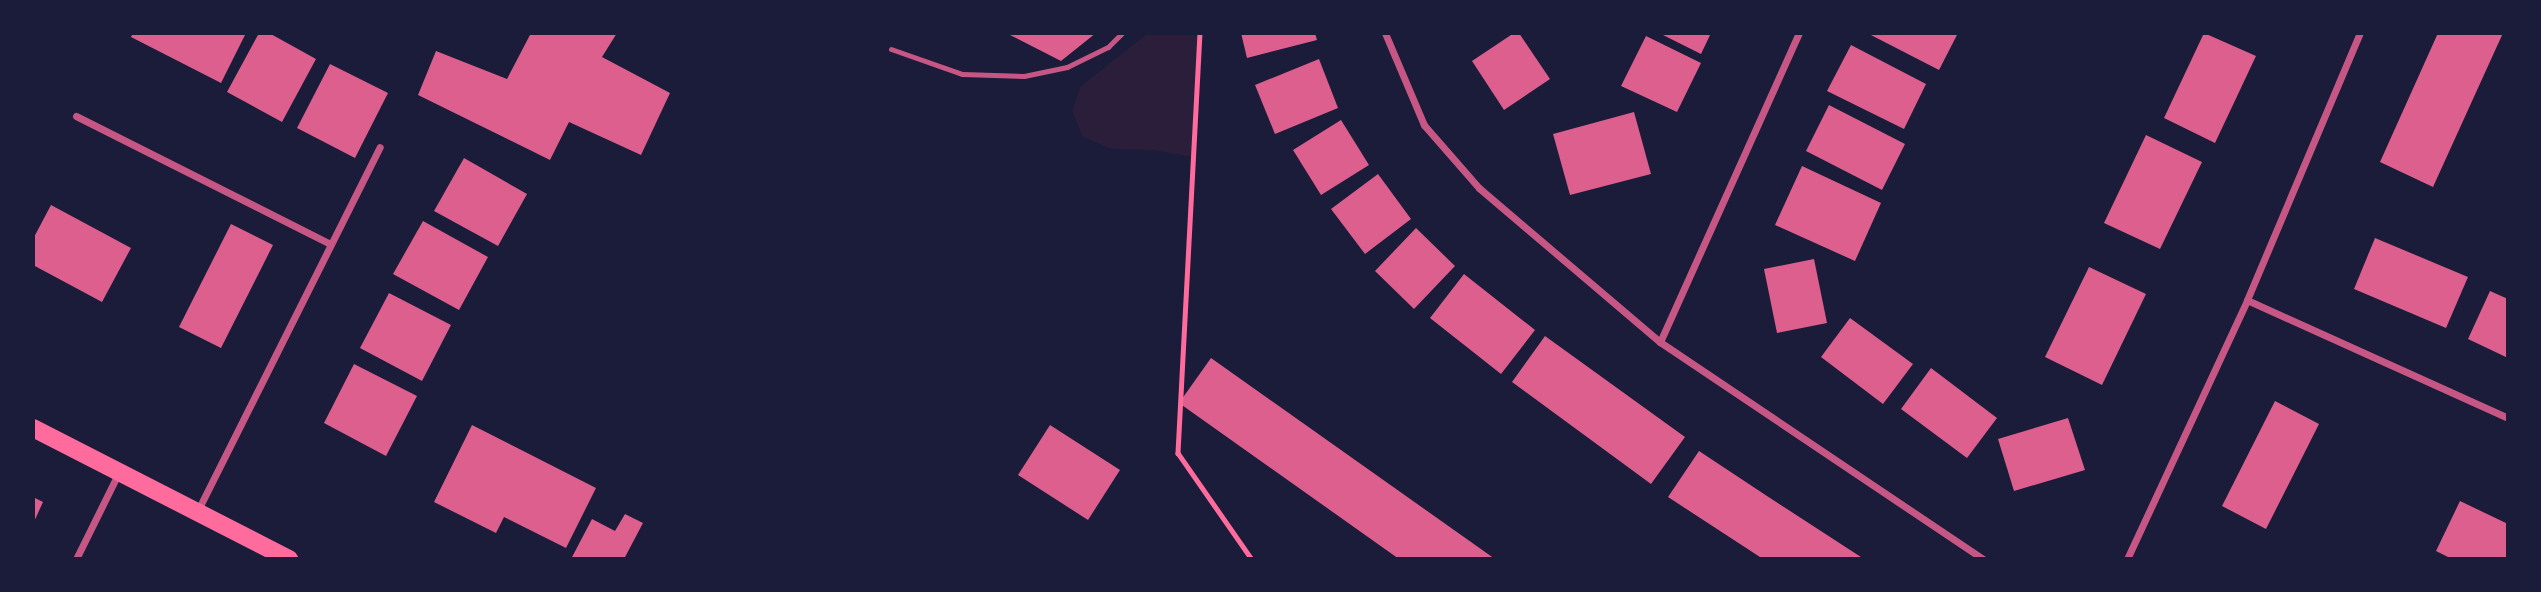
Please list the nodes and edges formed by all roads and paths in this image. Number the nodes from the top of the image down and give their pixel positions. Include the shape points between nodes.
1 (1122, 33) edge
2 (1200, 33) edge
3 (1385, 33) edge
4 (1799, 33) edge
5 (2360, 33) edge
6 (891, 48) dead end
7 (76, 116) dead end
8 (380, 147) dead end
9 (331, 244) junction
10 (2248, 300) junction
11 (1660, 342) junction
12 (2508, 418) edge
13 (33, 428) edge
14 (120, 472) junction
15 (197, 512) junction
16 (1251, 558) edge
17 (76, 559) edge
18 (289, 559) edge
19 (1983, 559) edge
20 (2127, 559) edge

1 - 6 lane via 1108,47 1068,68 1024,76 962,74
2 - 16 path via 1178,453
3 - 11 street via 1424,125 1451,159
4 - 11 street
5 - 10 street
7 - 9 street
8 - 9 street
9 - 15 street
10 - 12 street
10 - 20 street
11 - 19 street
13 - 14 main road
14 - 15 main road
14 - 17 street
15 - 18 main road

